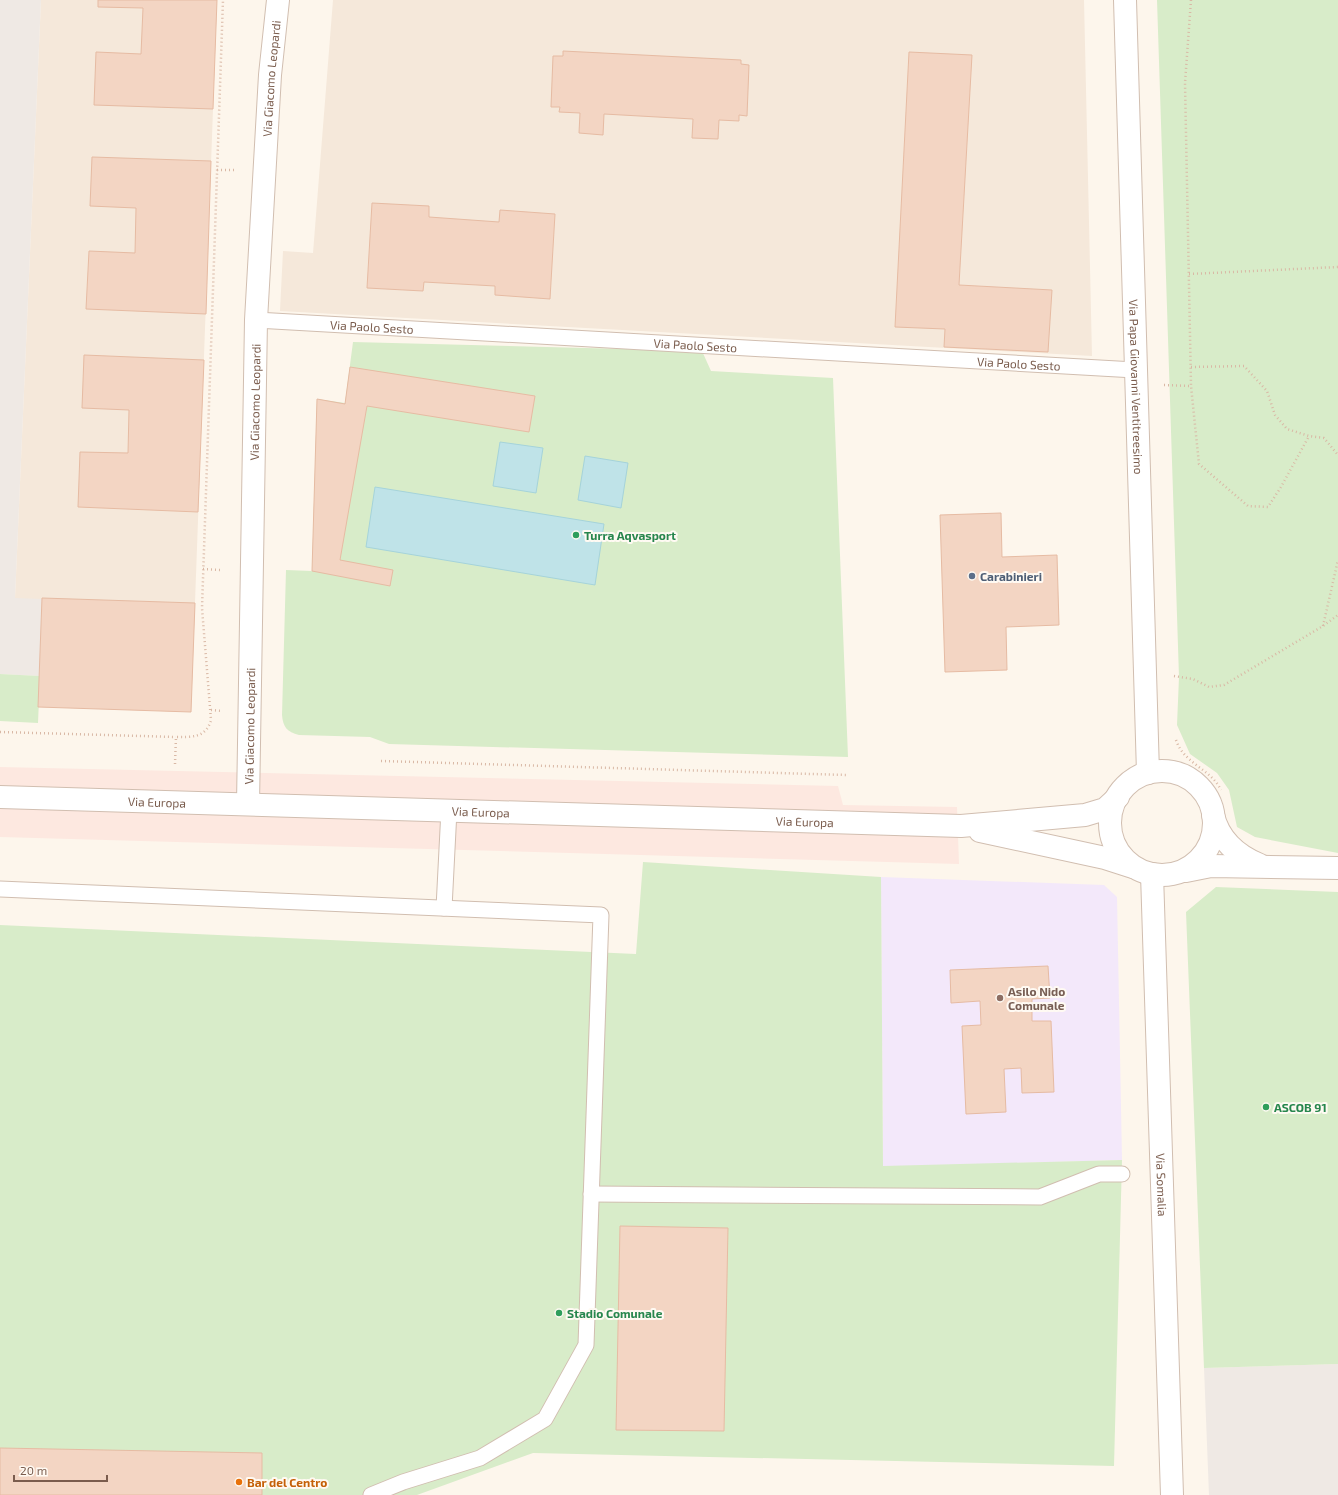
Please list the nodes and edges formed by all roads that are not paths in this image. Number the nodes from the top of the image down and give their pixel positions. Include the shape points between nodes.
1 (278, 0) edge
2 (1125, 0) edge
3 (256, 320) junction
4 (1136, 370) junction
5 (1148, 773) junction
6 (0, 797) edge
7 (1118, 797) junction
8 (248, 804) junction
9 (1218, 804) junction
10 (450, 810) junction
11 (961, 826) junction
12 (1261, 866) junction
13 (1338, 868) edge
14 (1144, 871) junction
15 (1175, 874) junction
16 (0, 889) edge
17 (444, 908) junction
18 (1122, 1174) dead end
19 (591, 1194) junction
20 (371, 1495) edge
21 (1172, 1495) edge

1 - 3 street, Via Giacomo Leopardi via 270,75
2 - 4 street, Via Papa Giovanni Ventitreesimo
3 - 4 lane, Via Paolo Sesto
3 - 8 street, Via Giacomo Leopardi
4 - 5 street, Via Papa Giovanni Ventitreesimo
5 - 7 street via 1129,783
5 - 9 street via 1169,772 1188,778
6 - 8 street, Via Europa
7 - 11 street, Via Europa via 1105,810 1085,815
7 - 14 street via 1110,819 1112,837 1120,853
8 - 10 street, Via Europa
9 - 12 street via 1219,831 1232,848 1248,861
9 - 15 street via 1212,836 1205,852 1191,867
10 - 11 street, Via Europa
10 - 17 lane
11 - 14 street, Via Europa via 1105,858
12 - 13 street
12 - 15 street via 1211,866
14 - 15 street
14 - 21 street, Via Somalia
16 - 17 lane
17 - 19 lane via 601,915
18 - 19 lane via 1099,1174 1040,1197
19 - 20 lane via 586,1345 545,1419 480,1458 403,1482

